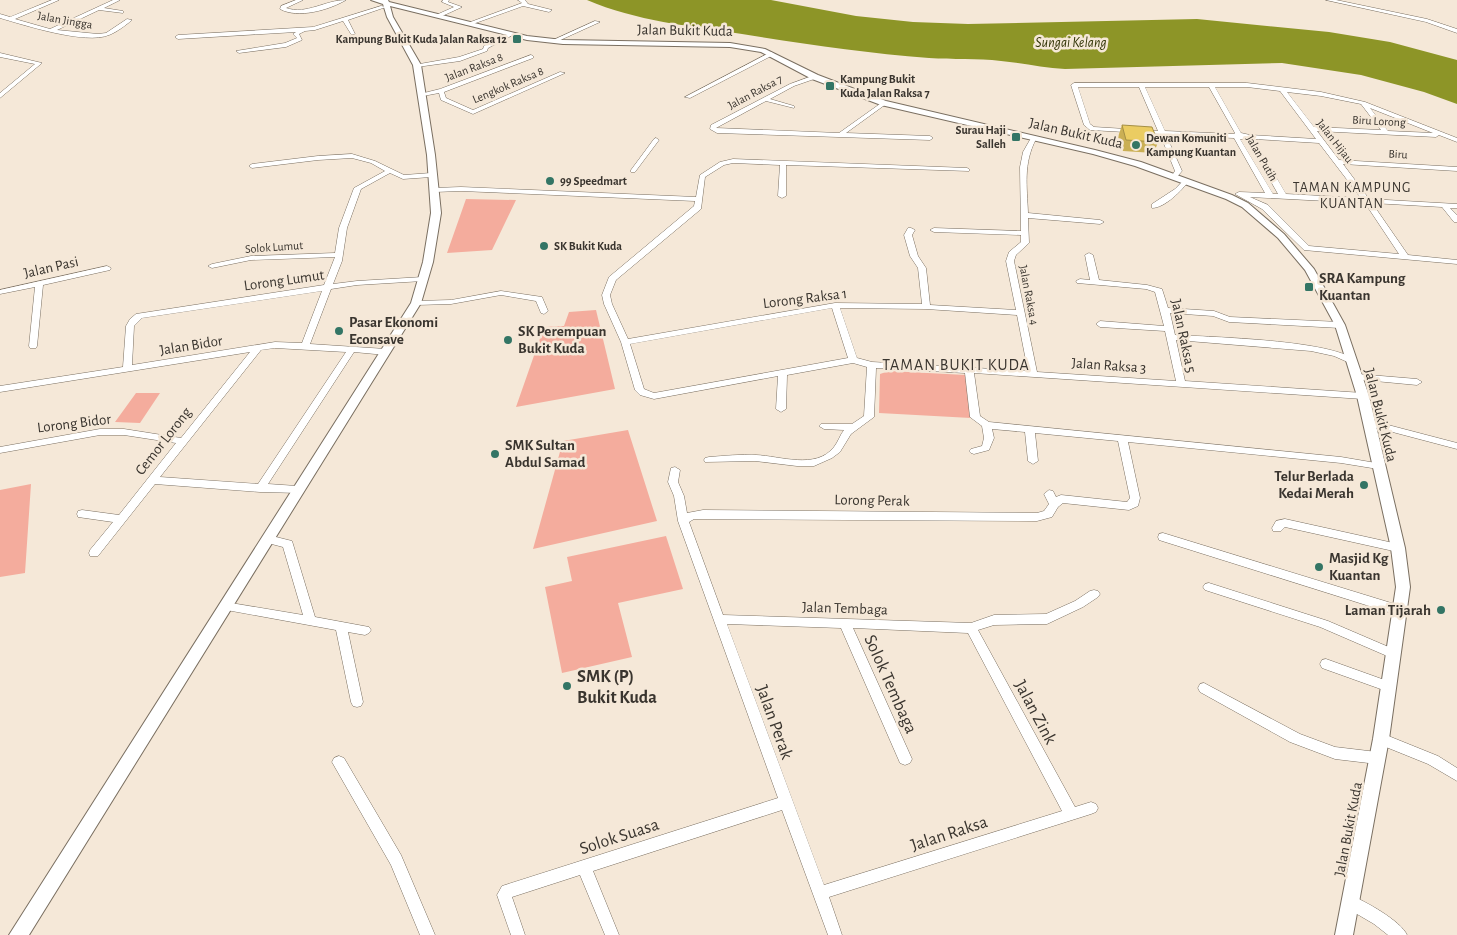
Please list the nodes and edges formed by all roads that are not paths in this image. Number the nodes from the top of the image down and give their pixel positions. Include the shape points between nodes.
1 (56, 0) edge
2 (117, 0) edge
3 (300, 0) edge
4 (343, 0) edge
5 (446, 0) edge
6 (1329, 0) edge
7 (382, 2) edge
8 (522, 2) edge
9 (401, 7) junction
10 (98, 9) junction
11 (549, 10) dead end
12 (121, 12) dead end
13 (390, 14) junction
14 (0, 16) edge
15 (438, 16) junction
16 (344, 18) junction
17 (10, 19) junction
18 (129, 20) dead end
19 (597, 22) dead end
20 (468, 24) junction
21 (304, 30) junction
22 (52, 31) junction
23 (1457, 31) edge
24 (352, 33) dead end
25 (510, 35) junction
26 (178, 36) dead end
27 (554, 41) junction
28 (239, 51) dead end
29 (771, 54) junction
30 (0, 55) edge
31 (531, 57) dead end
32 (417, 65) junction
33 (562, 73) dead end
34 (815, 77) junction
35 (1142, 86) junction
36 (1212, 86) junction
37 (1282, 89) junction
38 (441, 91) junction
39 (423, 94) junction
40 (0, 96) edge
41 (688, 97) dead end
42 (765, 99) junction
43 (884, 103) junction
44 (1363, 103) junction
45 (792, 107) dead end
46 (1311, 129) junction
47 (1164, 133) junction
48 (1386, 133) junction
49 (1237, 135) junction
50 (1445, 135) junction
51 (840, 136) junction
52 (1248, 137) junction
53 (930, 138) dead end
54 (1033, 139) junction
55 (656, 140) dead end
56 (1457, 140) edge
57 (1323, 141) junction
58 (1338, 162) junction
59 (783, 163) junction
60 (252, 166) dead end
61 (1457, 169) edge
62 (967, 170) dead end
63 (389, 171) junction
64 (633, 171) dead end
65 (431, 175) junction
66 (1174, 177) junction
67 (1186, 181) junction
68 (434, 190) junction
69 (1234, 195) junction
70 (1270, 195) junction
71 (782, 196) dead end
72 (1283, 196) junction
73 (699, 199) junction
74 (1367, 201) junction
75 (1444, 205) junction
76 (1155, 206) dead end
77 (1457, 206) edge
78 (1024, 215) junction
79 (1457, 220) edge
80 (1100, 222) dead end
81 (911, 230) dead end
82 (934, 230) dead end
83 (1024, 233) junction
84 (339, 255) junction
85 (1089, 256) dead end
86 (1405, 257) junction
87 (1457, 262) edge
88 (212, 266) dead end
89 (108, 268) dead end
90 (423, 279) junction
91 (1080, 281) dead end
92 (1095, 282) junction
93 (39, 284) junction
94 (327, 288) junction
95 (0, 292) edge
96 (416, 303) junction
97 (835, 305) junction
98 (926, 307) junction
99 (1165, 310) junction
100 (544, 311) dead end
101 (1021, 313) junction
102 (1100, 324) dead end
103 (1340, 325) junction
104 (1170, 333) junction
105 (625, 342) junction
106 (33, 346) dead end
107 (305, 346) junction
108 (257, 349) junction
109 (352, 349) junction
110 (386, 352) junction
111 (853, 360) junction
112 (1352, 361) junction
113 (872, 365) junction
114 (127, 369) junction
115 (969, 370) junction
116 (783, 373) junction
117 (1033, 374) junction
118 (1357, 377) junction
119 (1417, 382) dead end
120 (1181, 384) junction
121 (0, 389) edge
122 (1363, 396) junction
123 (781, 409) dead end
124 (1369, 424) junction
125 (987, 425) junction
126 (824, 426) dead end
127 (855, 427) junction
128 (1030, 429) junction
129 (1123, 440) junction
130 (182, 441) junction
131 (1457, 446) edge
132 (0, 450) edge
133 (974, 451) dead end
134 (709, 460) dead end
135 (1033, 461) dead end
136 (1378, 466) junction
137 (675, 470) dead end
138 (152, 480) junction
139 (260, 488) junction
140 (297, 490) junction
141 (82, 514) dead end
142 (122, 519) junction
143 (683, 520) junction
144 (1277, 528) dead end
145 (1163, 537) dead end
146 (268, 539) junction
147 (1398, 548) junction
148 (94, 552) dead end
149 (1209, 587) dead end
150 (1094, 594) dead end
151 (225, 606) junction
152 (1402, 611) junction
153 (719, 619) junction
154 (310, 620) junction
155 (845, 623) junction
156 (341, 625) junction
157 (971, 628) junction
158 (365, 630) dead end
159 (1394, 654) junction
160 (1326, 664) dead end
161 (1389, 687) junction
162 (1204, 688) dead end
163 (357, 702) dead end
164 (1381, 739) junction
165 (905, 758) dead end
166 (1377, 758) junction
167 (339, 762) dead end
168 (1457, 775) edge
169 (786, 802) junction
170 (1090, 808) dead end
171 (1071, 814) junction
172 (584, 867) junction
173 (820, 893) junction
174 (1350, 902) junction
175 (18, 935) edge
176 (428, 935) edge
177 (518, 935) edge
178 (612, 935) edge
179 (835, 935) edge
180 (1344, 935) edge
181 (1400, 935) edge

1 - 17 street
2 - 10 street
3 - 4 street via 283,8 305,11
5 - 15 street via 446,3 459,7
6 - 23 street
7 - 9 street, Jalan Bukit Kuda
7 - 13 street
7 - 16 street
8 - 11 street
8 - 20 street
9 - 13 street via 393,8
9 - 15 street, Jalan Bukit Kuda
10 - 12 street
10 - 22 street
13 - 32 street
14 - 17 street, Jalan Jingga
15 - 20 street, Jalan Bukit Kuda
16 - 21 street
16 - 24 street
17 - 22 street, Jalan Jingga
18 - 22 street, Jalan Jingga via 108,34 98,36
19 - 27 street
20 - 25 street, Jalan Bukit Kuda
21 - 26 street
21 - 28 street via 296,34 300,39 294,42
25 - 27 street, Jalan Bukit Kuda
25 - 32 street via 486,46 485,50 460,59
27 - 29 street, Jalan Bukit Kuda via 730,45 756,48
29 - 34 street, Jalan Bukit Kuda
29 - 41 street
30 - 40 street via 39,63
31 - 38 street, Jalan Raksa 8
32 - 39 street
33 - 38 street, Lengkok Raksa 8 via 472,112 443,99
34 - 42 street, Jalan Raksa 7
34 - 43 street, Jalan Bukit Kuda
35 - 36 street
35 - 47 street
35 - 47 street via 1074,85 1087,125 1092,129
36 - 37 street
36 - 49 street, Jalan Putih
37 - 44 street
37 - 46 street, Jalan Hijau
38 - 39 street, Jalan Raksa 8
39 - 65 street
42 - 45 street
42 - 51 street, Jalan Raksa 7 via 713,126 713,129
43 - 51 street
43 - 54 street, Jalan Bukit Kuda
44 - 48 street
44 - 50 street
46 - 48 street, Biru Lorong
46 - 57 street, Jalan Hijau
47 - 49 street
47 - 66 street via 1179,170
48 - 50 street, Biru Lorong
49 - 52 street, Jalan Putih
49 - 70 street, Jalan Putih
50 - 56 street
51 - 53 street
52 - 57 street
52 - 72 street, Jalan Putih
54 - 66 street, Jalan Bukit Kuda via 1095,152
54 - 78 street, Jalan Raksa 4 via 1023,166
55 - 64 street
57 - 58 street, Jalan Hijau
58 - 61 street, Biru
58 - 74 street, Jalan Hijau
59 - 62 street
59 - 71 street
59 - 73 street via 722,163 702,176
60 - 63 street via 352,156
63 - 65 street via 403,177
63 - 84 street via 358,188 343,228
65 - 68 street
66 - 67 street, Jalan Bukit Kuda
67 - 69 street, Jalan Bukit Kuda
67 - 76 street
68 - 73 street via 461,188
68 - 90 street via 436,213
69 - 70 street
69 - 86 street via 1265,207 1307,248
69 - 103 street, Jalan Bukit Kuda via 1261,218 1309,269
70 - 72 street
72 - 74 street
73 - 105 street via 698,207 612,279 606,295
74 - 75 street
74 - 86 street, Jalan Hijau
75 - 77 street
75 - 79 street
78 - 80 street
78 - 83 street, Jalan Raksa 4
81 - 98 street via 908,235 914,256 922,268
82 - 83 street
83 - 101 street, Jalan Raksa 4 via 1025,243 1012,254 1010,261
84 - 88 street, Solok Lumut via 261,258
84 - 94 street
85 - 92 street
86 - 87 street
89 - 93 street, Jalan Pasi
90 - 94 street, Lorong Lumut
90 - 96 street
91 - 92 street
92 - 99 street, Jalan Raksa 5 via 1155,289 1161,294
93 - 95 street, Jalan Pasi
93 - 106 street
94 - 107 street
94 - 114 street, Lorong Lumut via 139,316 130,326
96 - 100 street via 451,302 502,294 538,299
96 - 110 street
97 - 98 street, Lorong Raksa 1
97 - 105 street, Lorong Raksa 1
97 - 111 street
98 - 101 street, Lorong Raksa 1
99 - 103 street via 1214,314 1229,319
99 - 104 street, Jalan Raksa 5
101 - 117 street, Jalan Raksa 4
102 - 104 street
103 - 112 street, Jalan Bukit Kuda
104 - 112 street via 1312,348
104 - 120 street, Jalan Raksa 5
105 - 116 street via 640,390 647,395 664,395
107 - 108 street, Jalan Bidor via 275,345
107 - 109 street, Jalan Bidor
108 - 114 street, Jalan Bidor
108 - 130 street, Cemor Lorong
109 - 110 street, Jalan Bidor
109 - 139 street
110 - 140 street
111 - 113 street, Jalan Raksa 3
111 - 116 street
112 - 118 street, Jalan Bukit Kuda
113 - 115 street, Jalan Raksa 3
113 - 127 street via 871,412
114 - 121 street, Jalan Bidor
115 - 117 street, Jalan Raksa 3
115 - 125 street via 975,417
116 - 123 street
117 - 120 street, Jalan Raksa 3
118 - 119 street
118 - 122 street, Jalan Bukit Kuda
120 - 122 street, Jalan Raksa 3
122 - 124 street, Jalan Bukit Kuda
124 - 131 street
124 - 136 street, Jalan Bukit Kuda
125 - 128 street
125 - 133 street via 986,448
126 - 127 street
127 - 134 street via 842,438 836,450 814,464 756,458
128 - 129 street
128 - 135 street
129 - 136 street
129 - 143 street, Lorong Perak via 1135,498 1134,503 1122,506 1060,499 1053,500 1048,514 1037,517 703,514
130 - 132 street, Lorong Bidor via 124,432 100,432
130 - 138 street, Cemor Lorong
136 - 147 street, Jalan Bukit Kuda
137 - 143 street, Jalan Perak via 674,482
138 - 139 street
138 - 142 street, Cemor Lorong
139 - 140 street
140 - 146 street
141 - 142 street
142 - 148 street, Cemor Lorong
143 - 153 street, Jalan Perak
144 - 147 street via 1285,523
145 - 152 street
146 - 151 street
146 - 154 street via 288,544
147 - 152 street, Jalan Bukit Kuda via 1403,587
149 - 159 street via 1324,624
150 - 157 street via 1047,619 994,620
151 - 154 street
151 - 175 street
152 - 159 street, Jalan Bukit Kuda
153 - 155 street, Jalan Tembaga
153 - 169 street, Jalan Perak
154 - 156 street
155 - 157 street, Jalan Tembaga
155 - 165 street, Solok Tembaga
156 - 158 street
156 - 163 street
157 - 171 street, Jalan Zink
159 - 161 street, Jalan Bukit Kuda
160 - 161 street
161 - 164 street, Jalan Bukit Kuda
162 - 166 street via 1295,738 1335,753
164 - 166 street, Jalan Bukit Kuda
164 - 168 street via 1432,760
166 - 174 street, Jalan Bukit Kuda
167 - 176 street via 396,860
169 - 172 street, Solok Suasa
169 - 173 street, Jalan Perak
170 - 171 street, Jalan Raksa
171 - 173 street, Jalan Raksa
172 - 177 street, Solok Suasa via 507,891 504,895
172 - 178 street
173 - 179 street, Jalan Perak
174 - 180 street, Jalan Bukit Kuda
174 - 181 street

